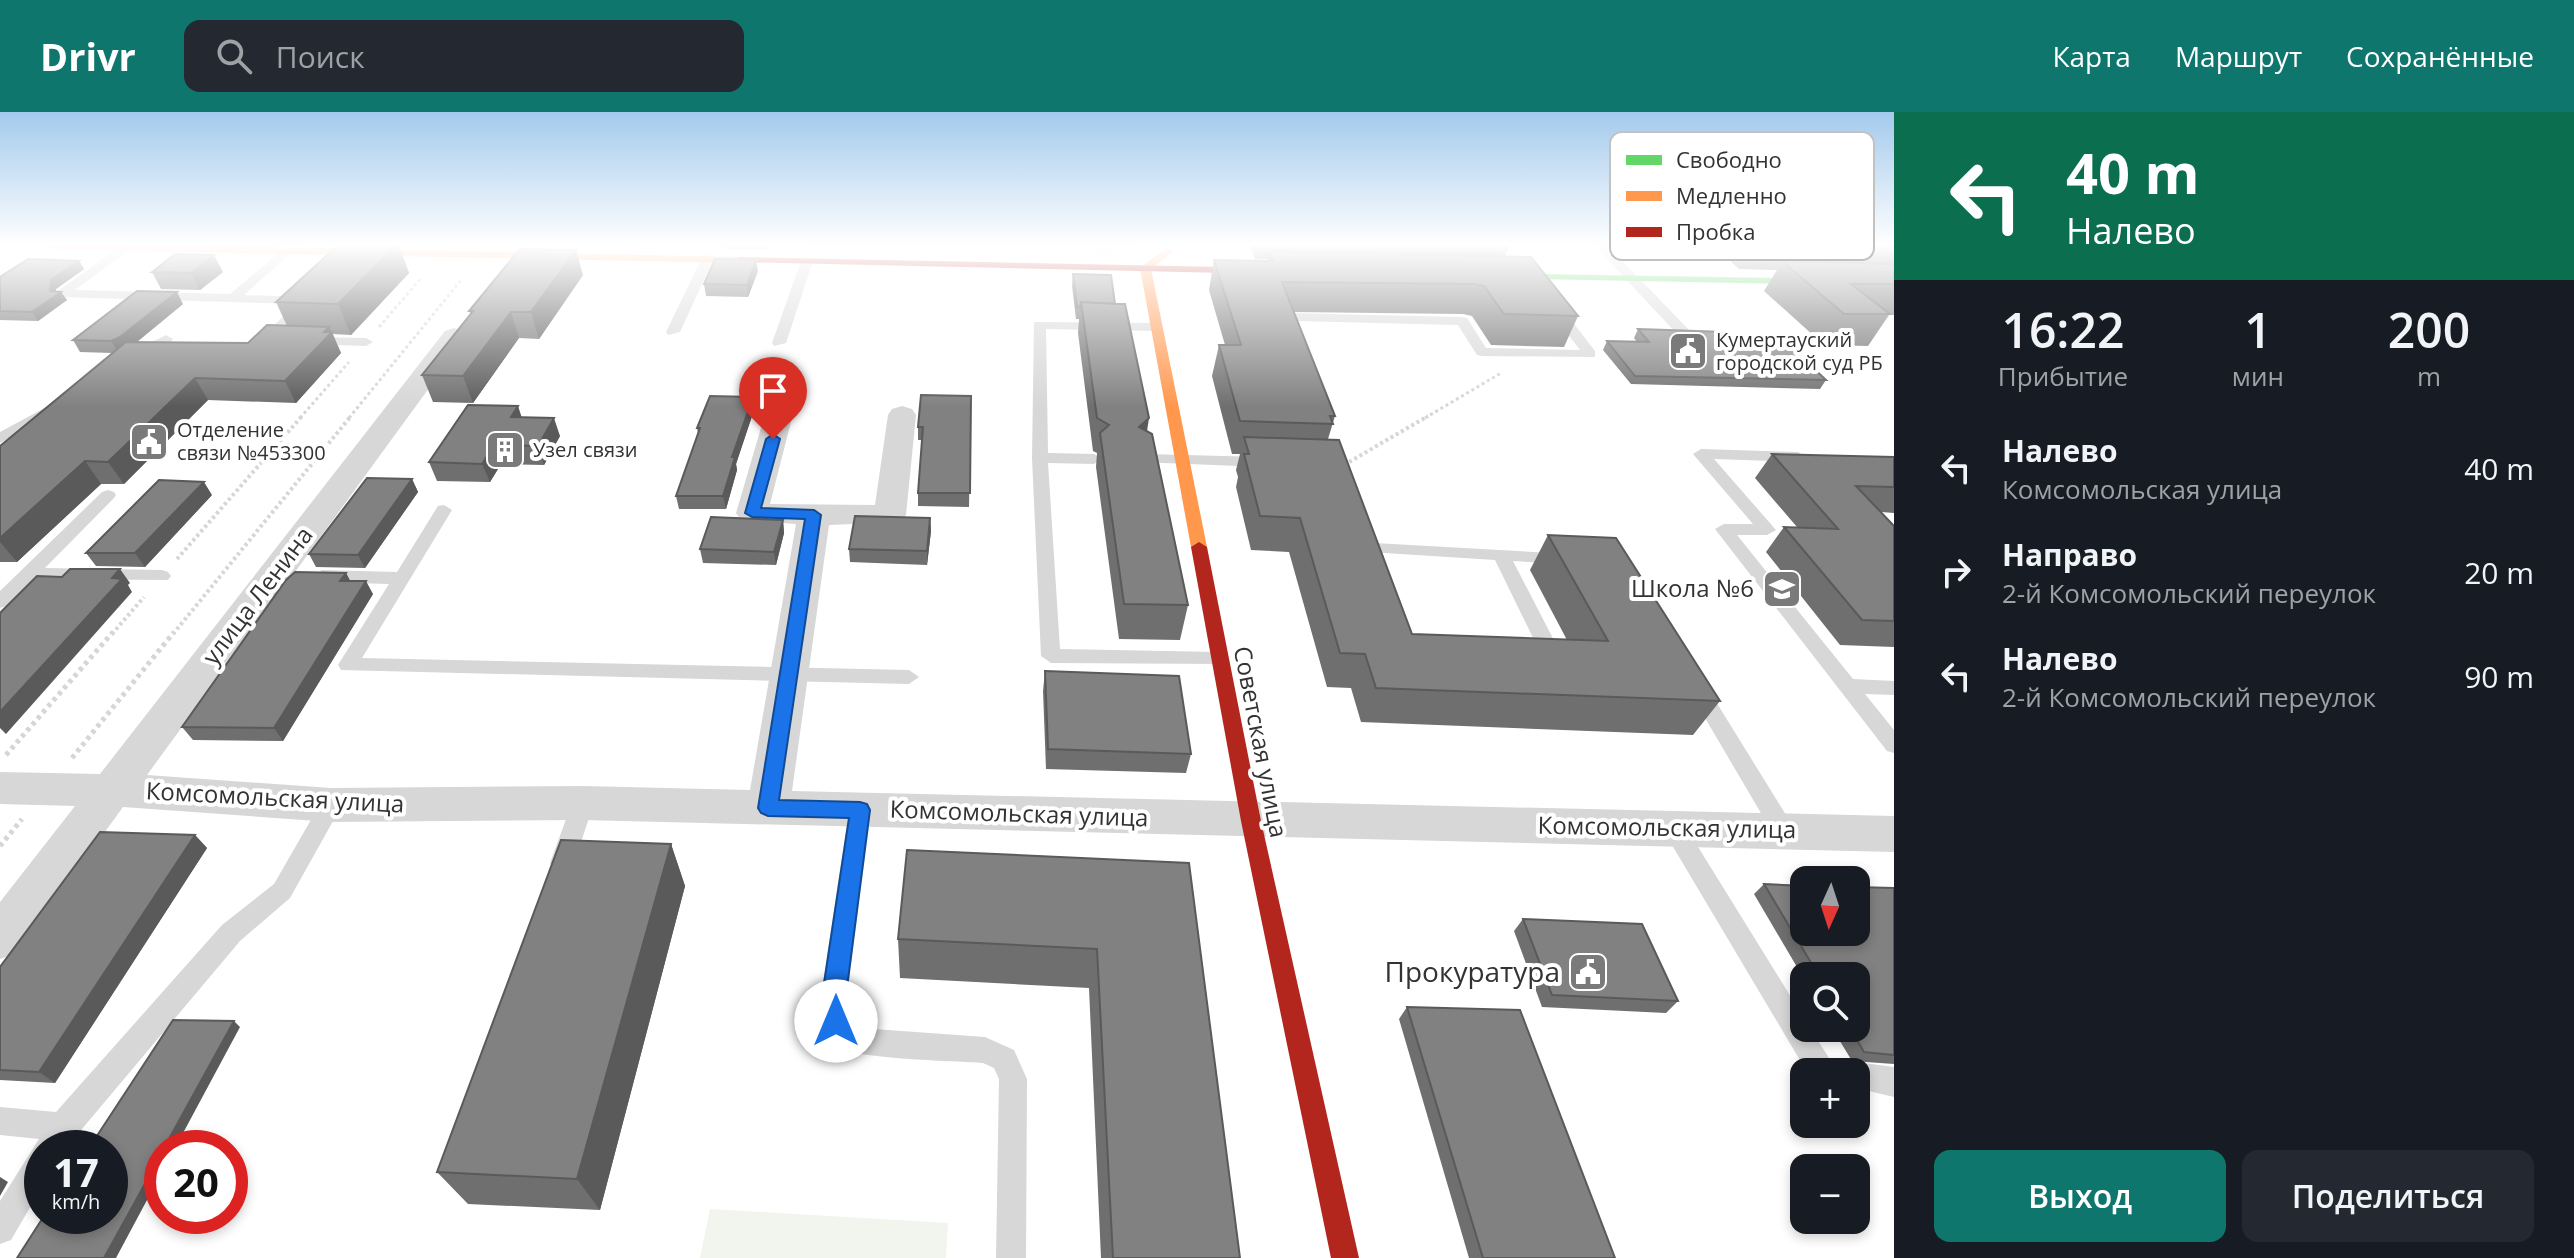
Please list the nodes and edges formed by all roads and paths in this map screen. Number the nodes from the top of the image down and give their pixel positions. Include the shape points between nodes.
1 (270, 299) edge
2 (403, 299) edge
3 (446, 299) edge
4 (483, 299) edge
5 (688, 299) edge
6 (794, 299) edge
7 (1151, 299) edge
8 (1548, 299) edge
9 (1652, 299) edge
10 (1156, 327) junction
11 (673, 332) dead end
12 (1684, 333) edge
13 (166, 339) edge
14 (366, 342) junction
15 (779, 343) dead end
16 (1299, 347) edge
17 (1535, 353) junction
18 (126, 358) edge
19 (68, 396) edge
20 (779, 414) dead end
21 (902, 415) dead end
22 (0, 438) edge
23 (1820, 457) edge
24 (1040, 458) junction
25 (1094, 459) edge
26 (1145, 459) edge
27 (1181, 460) junction
28 (1284, 463) edge
29 (1343, 465) edge
30 (108, 495) dead end
31 (444, 510) dead end
32 (814, 515) junction
33 (1375, 548) edge
34 (1501, 555) junction
35 (1575, 558) edge
36 (30, 573) junction
37 (273, 575) junction
38 (162, 576) junction
39 (402, 578) junction
40 (0, 602) edge
41 (1520, 653) edge
42 (1219, 659) junction
43 (1685, 668) edge
44 (789, 673) junction
45 (909, 677) dead end
46 (1848, 686) junction
47 (1894, 688) edge
48 (1894, 745) edge
49 (0, 762) edge
50 (0, 788) edge
51 (47, 789) junction
52 (110, 790) junction
53 (583, 803) junction
54 (331, 805) junction
55 (768, 808) junction
56 (860, 810) junction
57 (1251, 821) junction
58 (1674, 828) junction
59 (1783, 830) junction
60 (1894, 834) edge
61 (0, 846) edge
62 (552, 890) edge
63 (0, 938) edge
64 (1814, 1058) edge
65 (1870, 1077) edge
66 (1894, 1083) edge
67 (0, 1121) edge
68 (30, 1130) edge
69 (63, 1130) edge
70 (24, 1190) edge
71 (0, 1229) edge
72 (1011, 1258) edge
73 (1345, 1258) edge

1 - 14 lane via 307,301 267,340
2 - 14 path
3 - 51 path
4 - 37 street, улица Ленина
5 - 11 lane
6 - 15 lane
7 - 10 main road, Советская улица
8 - 17 lane via 1590,354
9 - 12 lane
10 - 24 lane via 1039,325
10 - 27 main road, Советская улица
13 - 18 lane
14 - 38 path
16 - 17 lane via 1287,317 1462,321 1482,352
17 - 29 path
19 - 22 lane
20 - 32 street via 752,513
21 - 32 street via 890,515
23 - 46 lane via 1701,454 1767,530 1724,529
24 - 25 lane
24 - 42 lane via 1051,656
26 - 27 lane
27 - 28 lane
27 - 42 main road, Советская улица
30 - 36 lane
31 - 39 lane
32 - 44 street
33 - 34 lane
34 - 35 lane
34 - 41 lane via 1551,654
36 - 38 lane
36 - 40 lane
37 - 39 lane
37 - 52 street, улица Ленина
38 - 49 path
39 - 44 lane via 348,665
42 - 57 main road, Советская улица
43 - 59 lane
44 - 45 lane
44 - 55 street
46 - 47 lane
46 - 48 lane
50 - 51 street, Комсомольская улица
51 - 52 street, Комсомольская улица
51 - 61 path
52 - 54 street, Комсомольская улица
52 - 63 street, улица Ленина
53 - 54 street, Комсомольская улица
53 - 55 street, Комсомольская улица
53 - 62 lane
54 - 69 lane via 282,891 231,933
55 - 56 street, Комсомольская улица
56 - 57 street, Комсомольская улица
56 - 72 lane via 833,1003 836,1021 855,1040 985,1050 1004,1059 1013,1079
57 - 58 street, Комсомольская улица
57 - 73 main road, Советская улица
58 - 59 street, Комсомольская улица
58 - 64 lane
59 - 60 street, Комсомольская улица
65 - 66 lane
67 - 68 lane
70 - 71 lane

